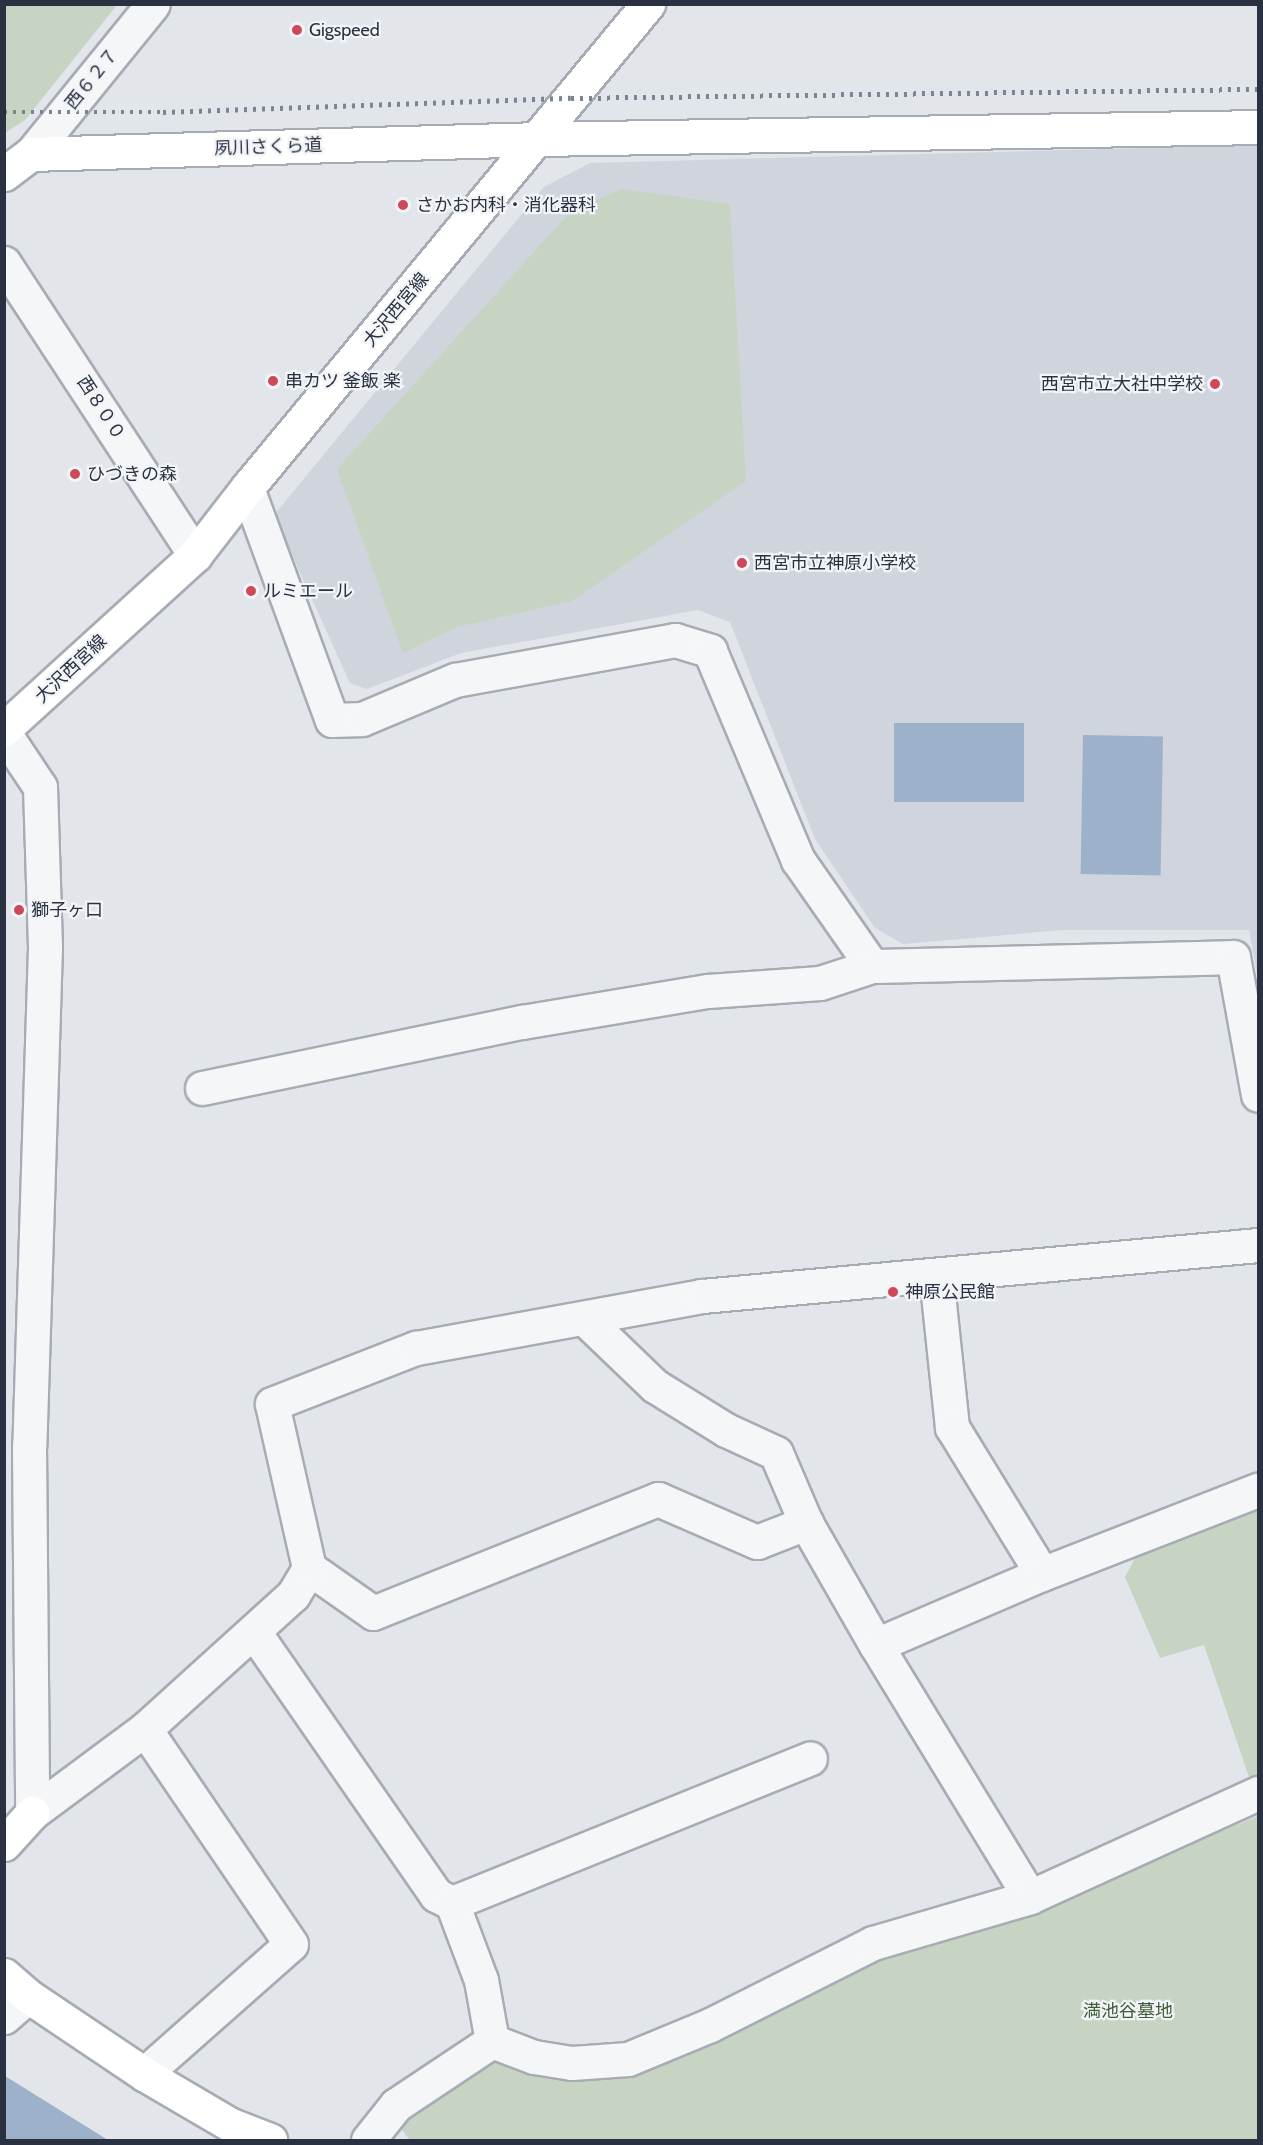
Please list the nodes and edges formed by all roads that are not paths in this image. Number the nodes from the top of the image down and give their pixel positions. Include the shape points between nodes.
1 (153, 4) edge
2 (648, 4) edge
3 (1258, 127) edge
4 (538, 139) junction
5 (31, 154) junction
6 (4, 174) edge
7 (4, 263) edge
8 (247, 488) junction
9 (195, 555) junction
10 (4, 731) edge
11 (872, 966) junction
12 (202, 1088) dead end
13 (1258, 1095) edge
14 (1258, 1245) edge
15 (936, 1275) junction
16 (584, 1318) junction
17 (4, 1404) edge
18 (29, 1446) junction
19 (1258, 1490) edge
20 (806, 1523) junction
21 (309, 1568) junction
22 (1042, 1574) junction
23 (254, 1632) junction
24 (876, 1645) junction
25 (145, 1729) junction
26 (810, 1758) dead end
27 (1258, 1793) edge
28 (32, 1813) junction
29 (4, 1844) edge
30 (1030, 1897) junction
31 (452, 1903) junction
32 (12, 1996) edge
33 (492, 2041) junction
34 (144, 2074) junction
35 (270, 2140) edge
36 (368, 2140) edge

1 - 5 street, 西６２７
2 - 4 street, 大沢西宮線
3 - 4 street, 夙川さくら道
4 - 5 street, 夙川さくら道
4 - 8 street, 大沢西宮線
5 - 6 street
7 - 9 street, 西８００
8 - 9 street, 大沢西宮線
8 - 11 street via 332,720 362,719 455,680 525,667 675,640 710,651 798,860
9 - 10 street, 大沢西宮線
10 - 18 street via 40,787 45,947
11 - 12 street via 820,983 708,991 522,1022
11 - 13 street via 1233,957
14 - 15 street
15 - 16 street via 702,1296
15 - 22 street via 952,1427
16 - 20 street via 655,1386 726,1430 776,1454
16 - 21 street via 416,1348 272,1404
17 - 18 street
18 - 28 street
19 - 22 street
20 - 21 street via 757,1542 658,1499 374,1613
20 - 24 street
21 - 23 street via 293,1595
22 - 24 street
23 - 25 street
23 - 31 street via 436,1895
24 - 30 street
25 - 28 street
25 - 34 street via 291,1944
26 - 31 street
27 - 30 street
28 - 29 street
30 - 33 street via 873,1943 710,2025 628,2059 572,2063 534,2056
31 - 33 street via 481,1980
32 - 34 street
33 - 36 street via 396,2105
34 - 35 street via 231,2125

